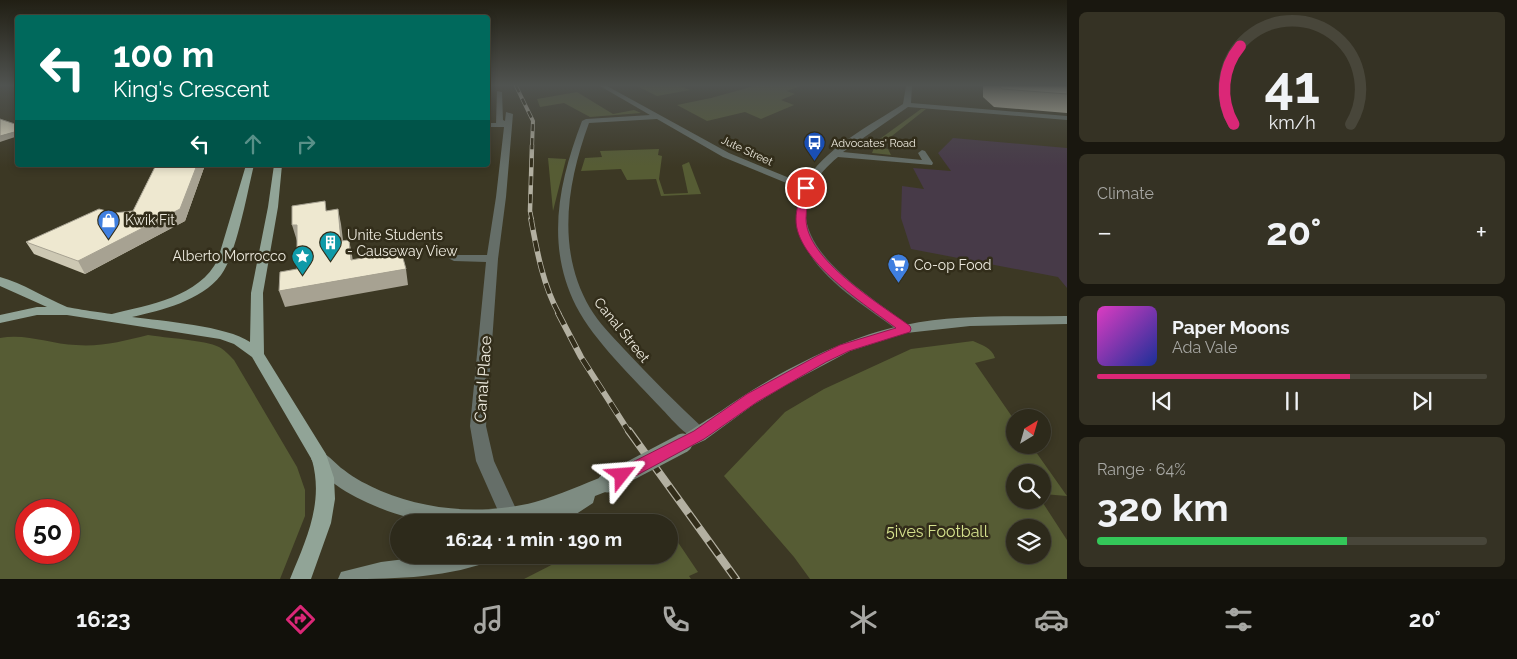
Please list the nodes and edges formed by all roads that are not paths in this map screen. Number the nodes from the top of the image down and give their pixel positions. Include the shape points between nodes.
1 (499, 113) edge
2 (652, 113) edge
3 (895, 113) edge
4 (1006, 113) edge
5 (659, 117) junction
6 (1067, 118) edge
7 (508, 120) junction
8 (490, 124) edge
9 (922, 152) dead end
10 (836, 154) junction
11 (249, 167) edge
12 (278, 167) edge
13 (806, 188) junction
14 (454, 258) dead end
15 (492, 258) junction
16 (0, 281) edge
17 (67, 311) junction
18 (103, 317) junction
19 (0, 319) edge
20 (1067, 320) edge
21 (905, 329) junction
22 (257, 354) junction
23 (699, 435) junction
24 (320, 459) junction
25 (607, 483) junction
26 (440, 514) edge
27 (510, 514) edge
28 (526, 514) edge
29 (561, 514) edge
30 (444, 564) edge
31 (300, 579) edge
32 (348, 579) edge

1 - 7 street via 499,121
2 - 5 street, Jute Street
3 - 10 street
4 - 6 street
5 - 13 street, Jute Street via 726,155
5 - 23 street, Canal Street via 586,120 563,200 563,238 575,288 591,319 630,365
7 - 8 street
7 - 15 street, Canal Place
9 - 10 street via 929,163
10 - 13 street
11 - 18 main road via 226,253 214,276 186,294 158,306
12 - 22 main road via 257,293
13 - 21 street via 802,229 816,257
14 - 15 street
15 - 27 street, Canal Place via 478,426 485,461
16 - 17 main road
17 - 18 main road
17 - 19 main road via 37,311
18 - 22 main road via 222,335
20 - 21 main road via 970,322
21 - 23 main road via 845,348 822,359 752,398
22 - 24 main road
23 - 25 main road, bridge
24 - 26 main road via 339,476 365,491 404,506
24 - 31 main road via 326,491 315,539
25 - 28 main road
25 - 29 main road
30 - 32 main road via 368,573

